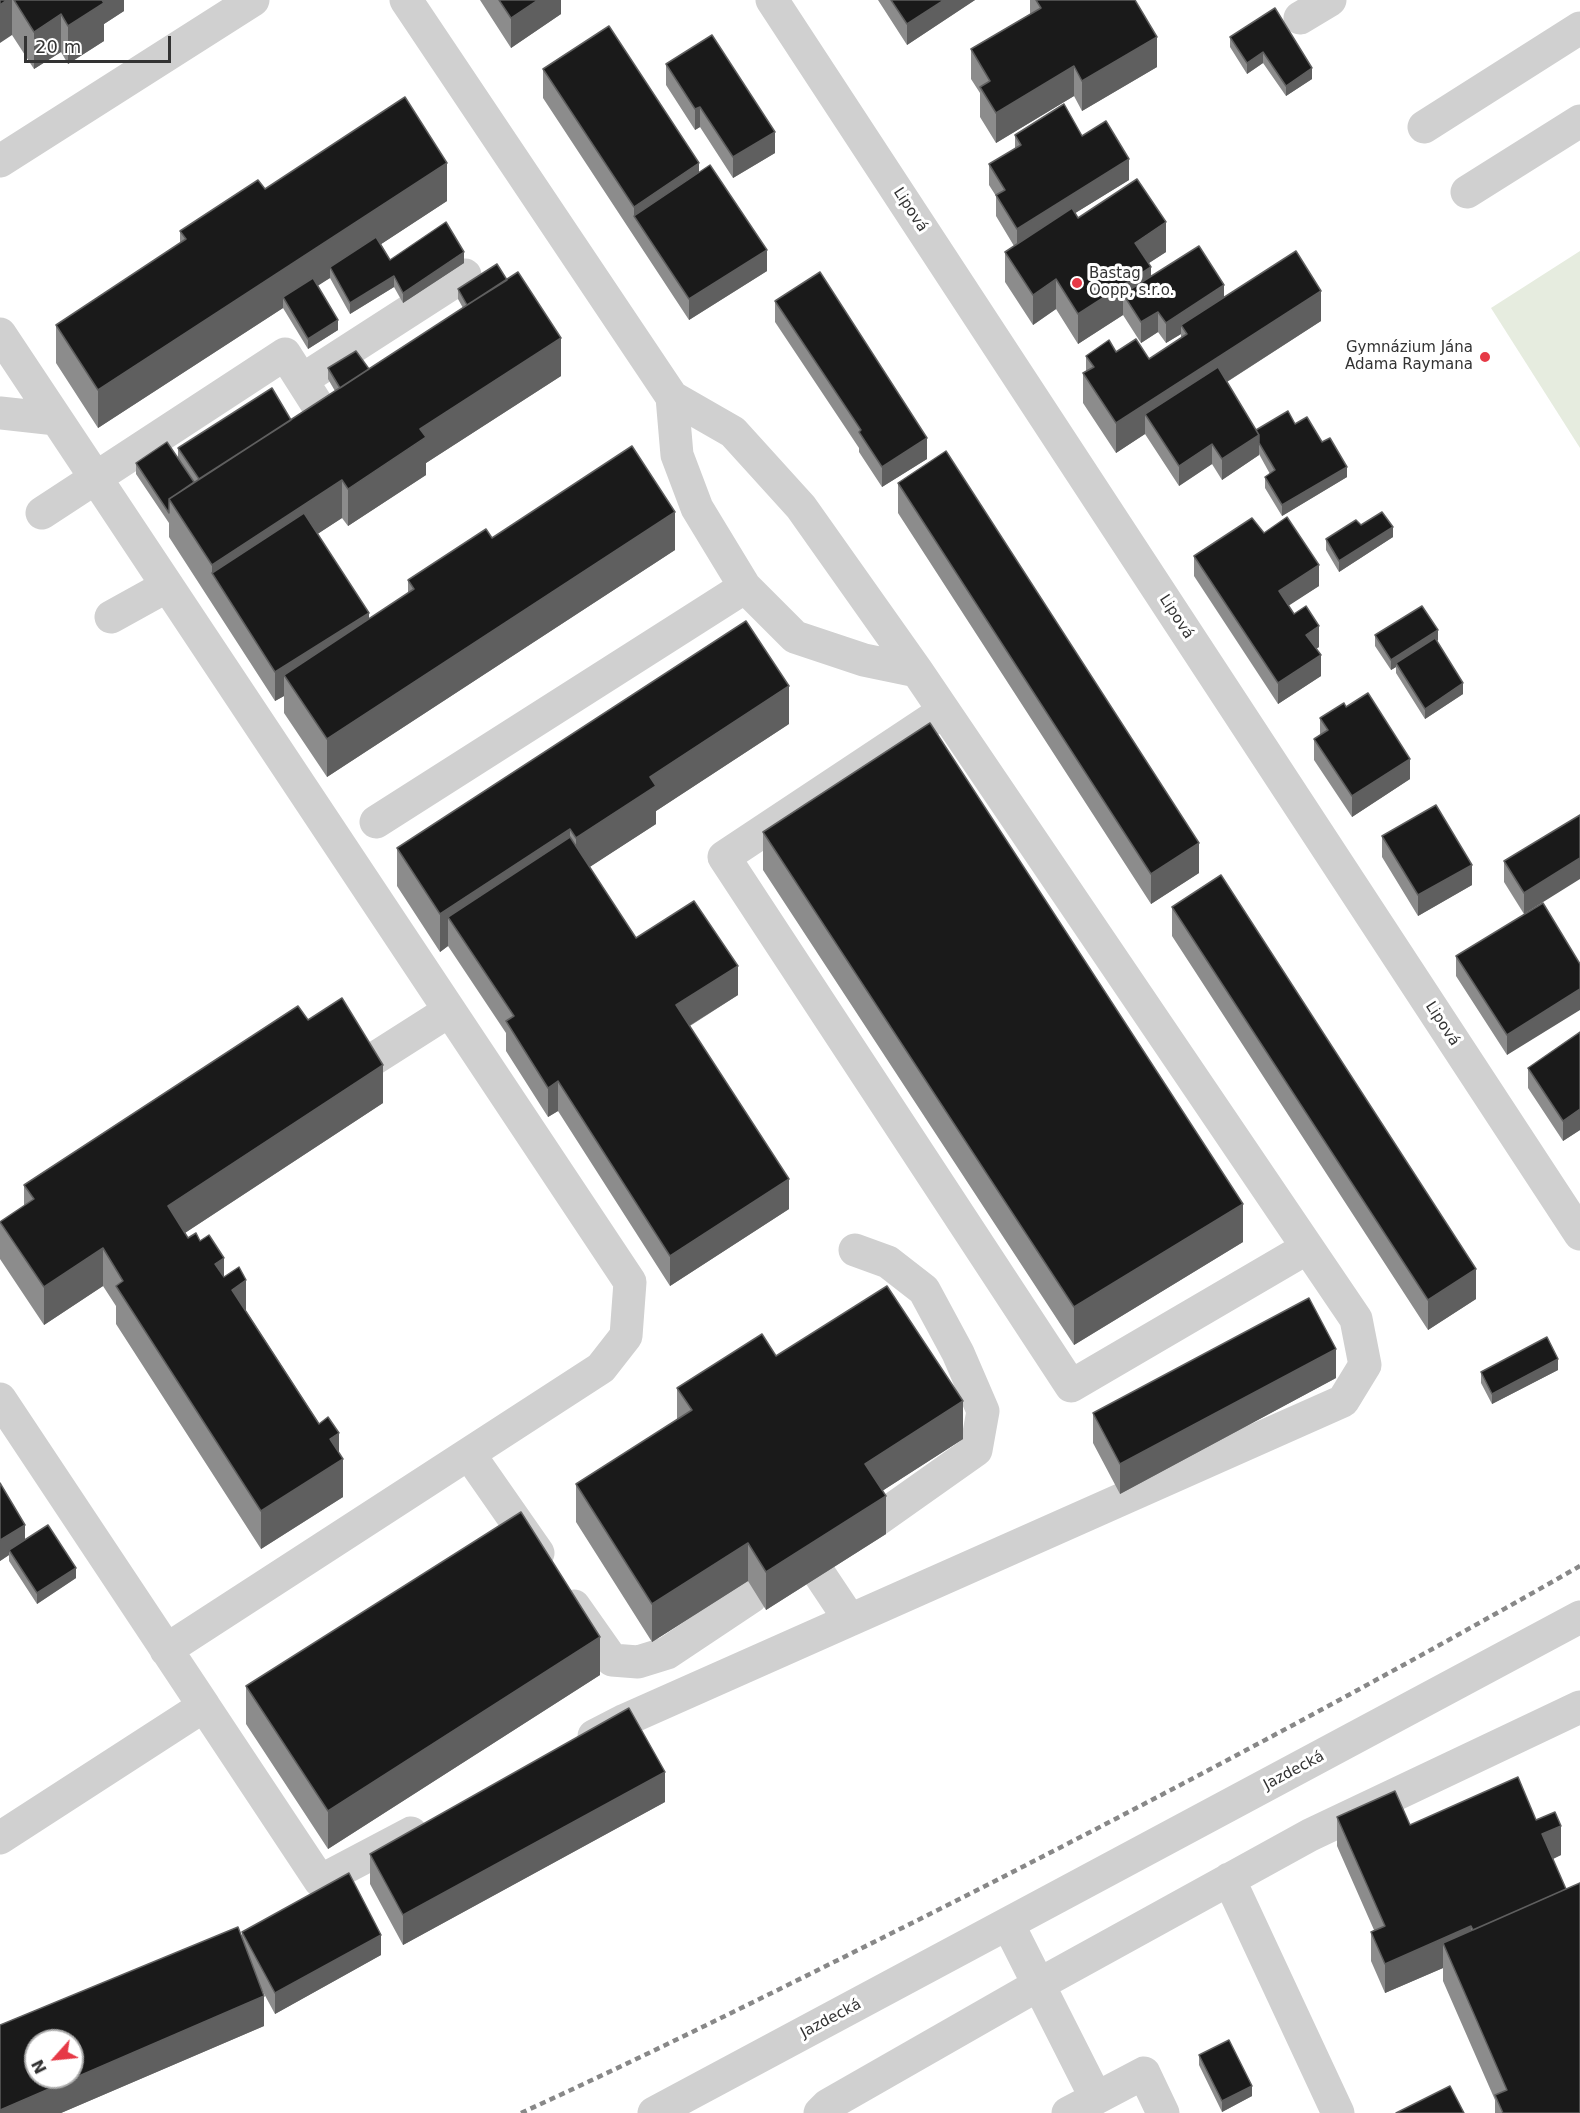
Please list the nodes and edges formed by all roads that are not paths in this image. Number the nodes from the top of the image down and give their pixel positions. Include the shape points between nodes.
1 (253, 0) edge
2 (406, 0) edge
3 (772, 0) edge
4 (1330, 0) edge
5 (1300, 18) dead end
6 (1580, 28) edge
7 (1580, 121) edge
8 (1424, 127) dead end
9 (0, 161) edge
10 (1467, 192) dead end
11 (465, 275) dead end
12 (0, 334) edge
13 (302, 380) junction
14 (672, 397) junction
15 (320, 409) edge
16 (0, 413) edge
17 (56, 420) junction
18 (96, 480) junction
19 (42, 513) dead end
20 (167, 586) junction
21 (745, 587) junction
22 (111, 617) dead end
23 (917, 671) junction
24 (944, 711) junction
25 (376, 822) dead end
26 (449, 1011) junction
27 (361, 1067) edge
28 (1580, 1234) edge
29 (1307, 1248) junction
30 (855, 1250) dead end
31 (0, 1399) edge
32 (469, 1454) junction
33 (877, 1520) edge
34 (820, 1575) edge
35 (751, 1597) dead end
36 (1580, 1617) edge
37 (850, 1620) junction
38 (166, 1650) junction
39 (667, 1653) junction
40 (663, 1703) junction
41 (204, 1706) junction
42 (1580, 1707) edge
43 (573, 1748) edge
44 (436, 1820) edge
45 (0, 1838) edge
46 (1229, 1879) junction
47 (1008, 1924) junction
48 (1039, 1984) junction
49 (1082, 2106) edge
50 (654, 2113) edge
51 (820, 2113) edge
52 (1163, 2113) edge
53 (1338, 2113) edge

1 - 9 street
2 - 14 street
3 - 28 street, Lipová
4 - 5 street
6 - 8 street
7 - 10 street
11 - 13 street
12 - 17 street
13 - 15 street
13 - 18 street via 285,354
14 - 21 street via 677,455 697,508
14 - 23 street via 733,432 801,507
16 - 17 street
17 - 18 street
18 - 19 street
18 - 20 street
20 - 22 street
20 - 26 street
21 - 23 street via 795,637 864,660
21 - 25 street
23 - 24 street
24 - 29 street
24 - 29 street via 724,858 1071,1386
26 - 27 street
26 - 32 street via 630,1282 626,1336 601,1368
29 - 37 street via 1356,1319 1365,1365 1343,1401
30 - 33 street via 888,1262 924,1290 983,1411 976,1450
31 - 38 street
32 - 38 street
32 - 39 street via 612,1660 639,1662
34 - 37 street
35 - 39 street
36 - 47 street, Jazdecká
37 - 40 street
38 - 41 street
39 - 40 street
40 - 43 street
41 - 44 street via 320,1881
41 - 45 street
42 - 46 street via 1310,1835
46 - 48 street
46 - 53 street
47 - 48 street
47 - 50 street, Jazdecká
48 - 49 street
48 - 51 street
49 - 52 street via 1144,2073

